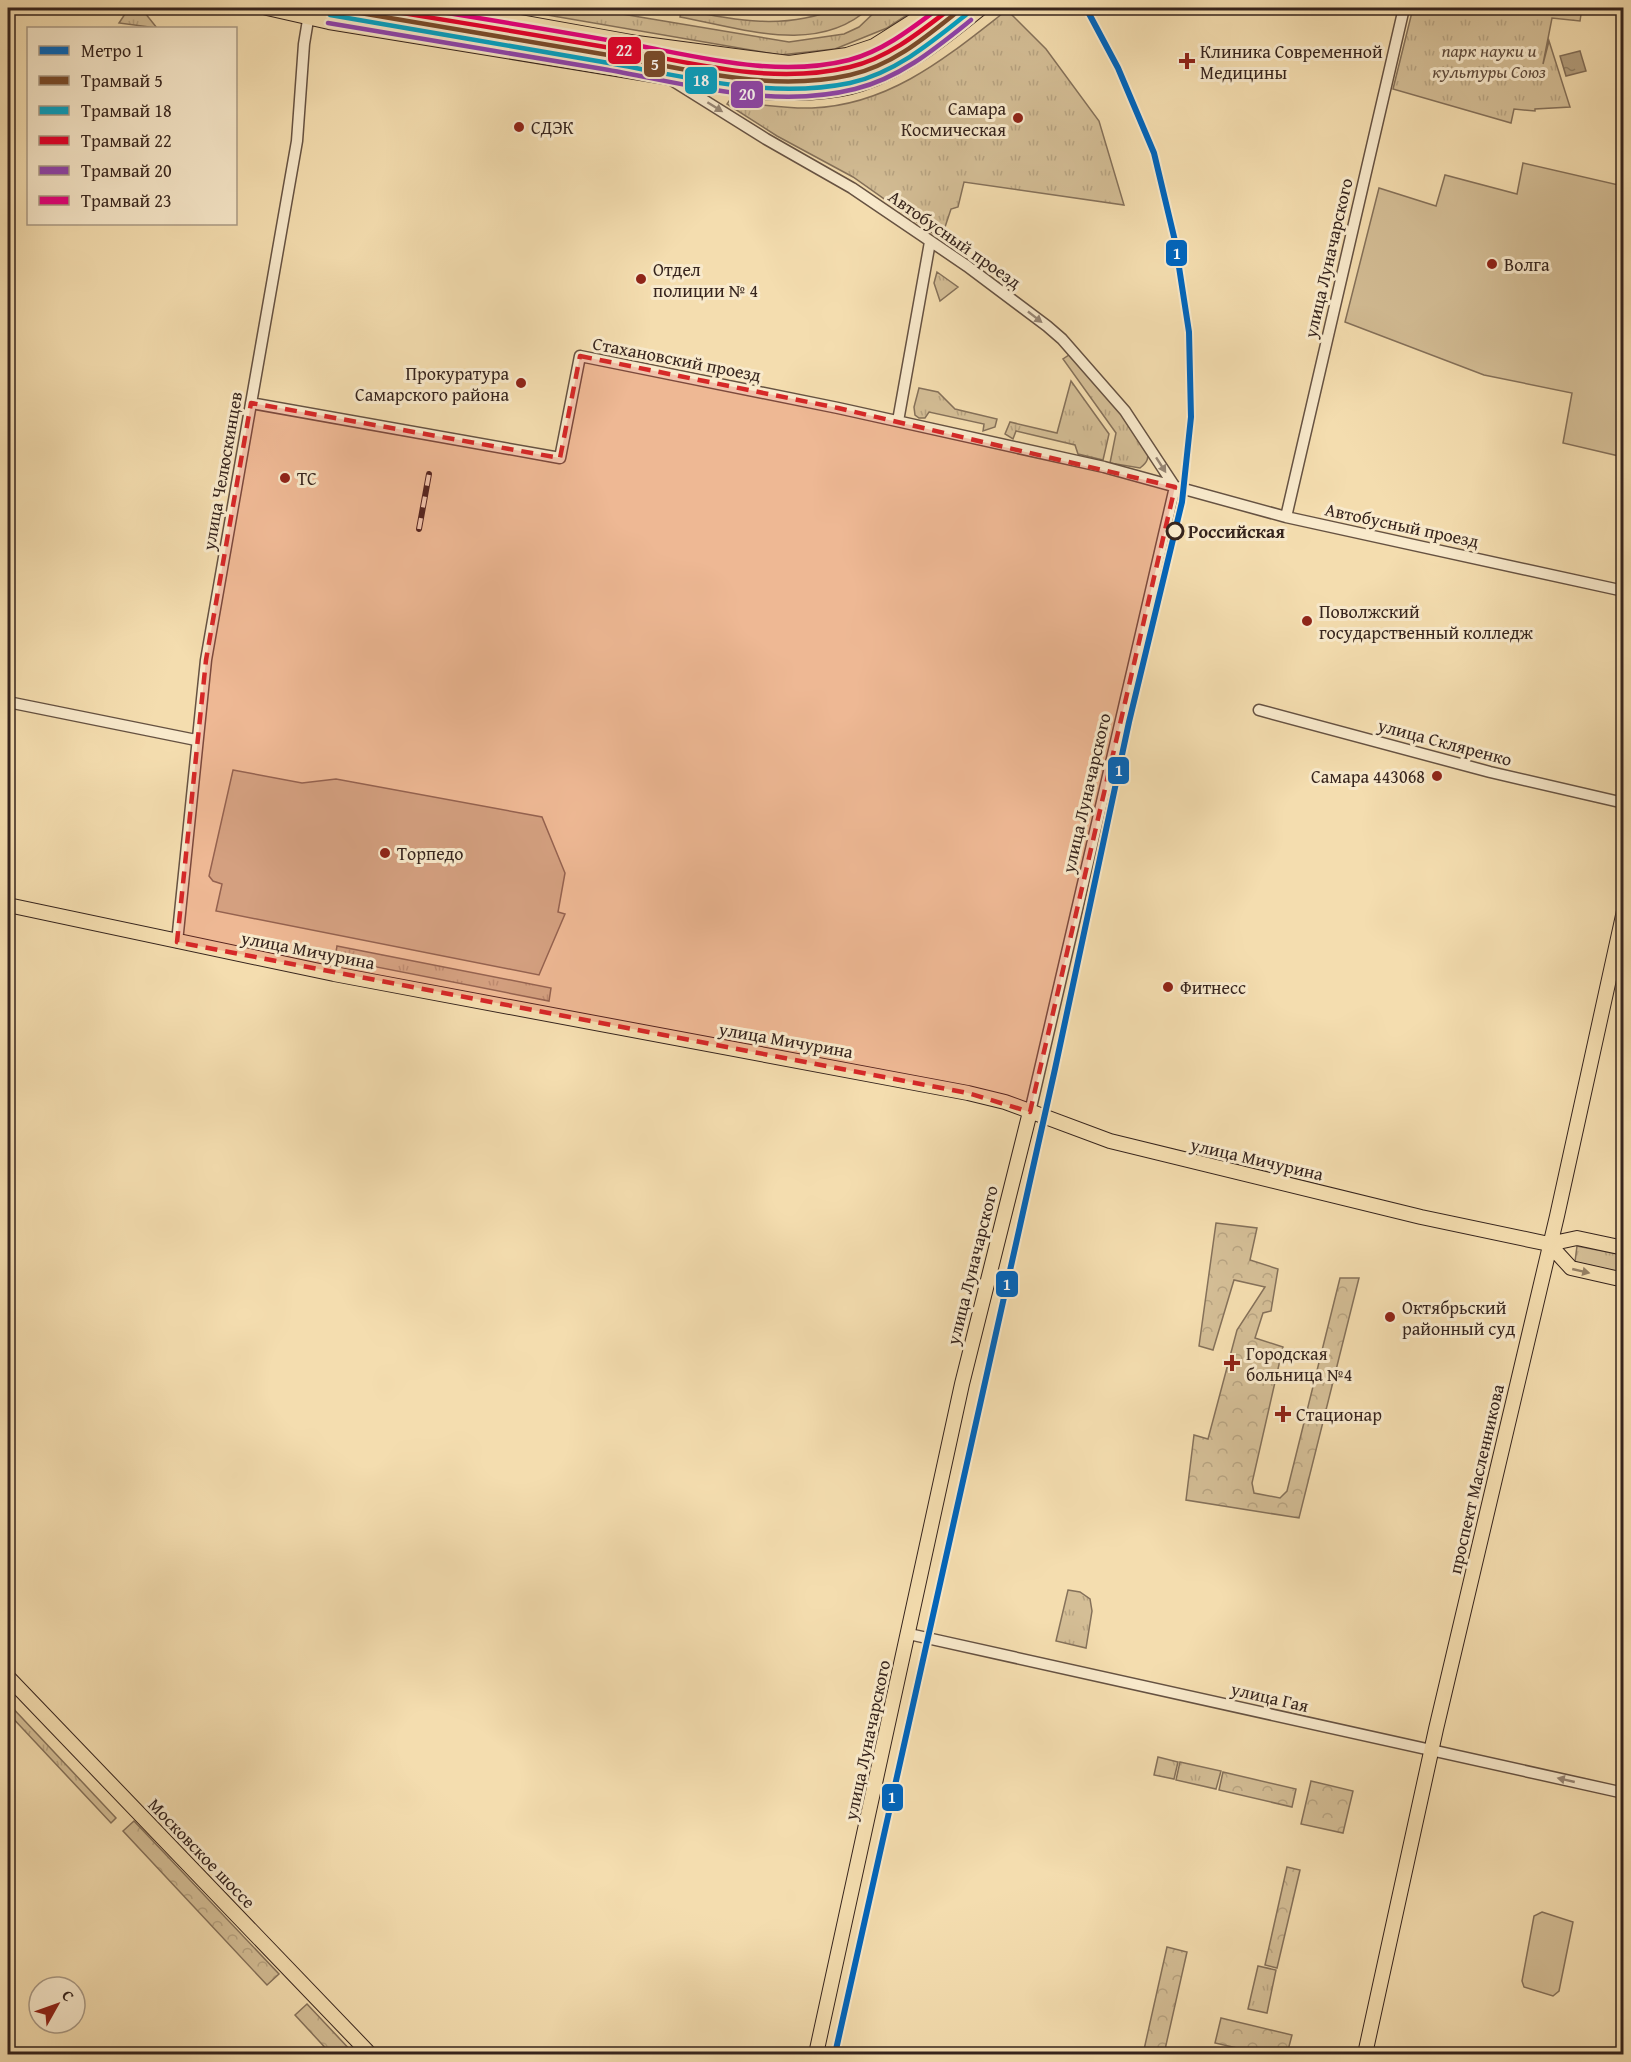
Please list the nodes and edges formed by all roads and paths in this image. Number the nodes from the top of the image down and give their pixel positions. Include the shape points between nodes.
1 (267, 8) edge
2 (442, 8) edge
3 (934, 8) edge
4 (981, 8) edge
5 (1404, 8) edge
6 (309, 12) edge
7 (665, 76) junction
8 (930, 242) junction
9 (251, 403) junction
10 (898, 421) junction
11 (1104, 467) joint
12 (1175, 487) junction
13 (1286, 517) junction
14 (1623, 591) edge
15 (8, 702) edge
16 (1259, 710) dead end
17 (196, 740) junction
18 (1623, 803) edge
19 (8, 905) edge
20 (1623, 911) edge
21 (177, 942) junction
22 (1030, 1112) junction
23 (1549, 1244) junction
24 (1623, 1248) edge
25 (1623, 1280) edge
26 (909, 1634) junction
27 (8, 1677) edge
28 (1432, 1750) junction
29 (1623, 1793) edge
30 (370, 2055) edge
31 (816, 2055) edge
32 (1365, 2055) edge

1 - 6 main road
2 - 3 main road via 637,43 789,63 847,55 874,46
4 - 7 main road via 924,51 861,84 798,94 757,92
5 - 13 street, улица Луначарского
6 - 7 main road via 329,22
6 - 9 street, улица Челюскинцев via 297,141
7 -> 8 street, Автобусный проезд via 766,140 852,188
8 - 10 street
8 -> 12 street, Автобусный проезд via 1062,339 1125,411
9 - 10 street, Стахановский проезд via 560,458 580,356
9 - 17 street, улица Челюскинцев via 207,651
10 - 11 street, Стахановский проезд
11 - 12 street, Автобусный проезд
12 - 13 street, Автобусный проезд
12 - 22 street, улица Луначарского
13 - 14 street, Автобусный проезд
15 - 17 street
16 - 18 street, улица Скляренко
17 - 21 street, улица Челюскинцев
19 - 21 main road, улица Мичурина
20 - 23 main road, проспект Масленникова
21 - 22 main road, улица Мичурина via 968,1093
22 - 23 main road, улица Мичурина via 1136,1148
22 - 26 main road, улица Луначарского via 962,1384
23 - 24 main road, улица Мичурина via 1577,1238
23 -> 25 main road via 1571,1268
23 - 28 main road, проспект Масленникова
26 - 28 street, улица Гая
26 - 31 main road, улица Луначарского
27 - 30 main road, Московское шоссе
29 -> 28 street, улица Гая
28 - 32 main road, проспект Масленникова

